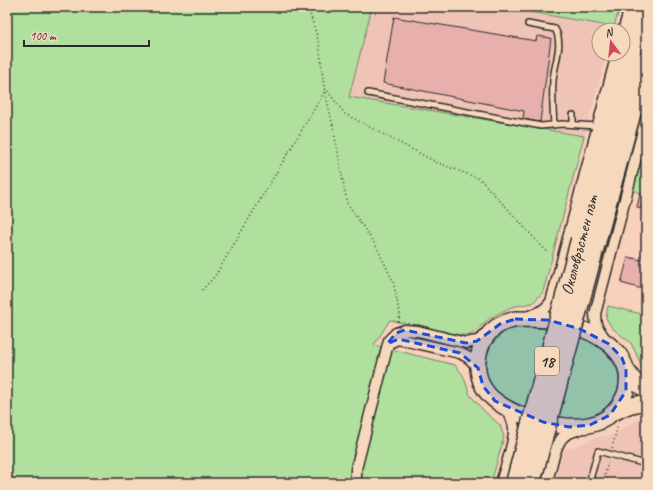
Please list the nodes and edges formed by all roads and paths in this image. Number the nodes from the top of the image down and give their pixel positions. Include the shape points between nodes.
1 (308, 7) edge
2 (630, 7) edge
3 (643, 7) edge
4 (626, 22) edge
5 (528, 24) dead end
6 (646, 60) edge
7 (615, 62) edge
8 (324, 87) junction
9 (325, 91) junction
10 (368, 93) dead end
11 (573, 115) dead end
12 (646, 119) edge
13 (554, 125) junction
14 (573, 125) junction
15 (598, 126) junction
16 (588, 242) junction
17 (548, 253) dead end
18 (202, 290) dead end
19 (515, 319) junction
20 (396, 333) junction
21 (489, 333) junction
22 (387, 344) junction
23 (609, 344) junction
24 (478, 368) junction
25 (626, 369) junction
26 (646, 390) edge
27 (646, 403) edge
28 (506, 408) junction
29 (610, 415) junction
30 (590, 425) junction
31 (646, 464) edge
32 (356, 483) edge
33 (501, 483) edge
34 (514, 483) edge
35 (531, 483) edge
36 (547, 483) edge
37 (589, 483) edge

1 - 8 path via 319,43
2 - 4 street
3 - 16 highway, Околовръстен път / 18
5 - 13 lane via 555,29 559,36 553,81
6 - 16 highway, Околовръстен път / 18
7 - 15 street, Околовръстен път
8 - 9 path
8 - 17 path via 345,114 436,162 480,179
9 - 18 path via 215,276
9 - 20 path via 347,203 376,246 393,281 400,315
10 - 13 lane via 541,126
11 - 14 lane
12 - 23 street, Околовръстен път via 595,314 596,326
13 - 14 lane
14 - 15 lane
15 - 19 street, Околовръстен път via 551,302 545,310 535,315
16 - 34 highway, Околовръстен път / 18, bridge
16 - 35 highway, Околовръстен път / 18, bridge
19 - 21 main road via 500,324
19 - 23 main road via 559,323 580,329
20 - 21 street via 418,330 466,343 477,341
20 - 22 street
21 - 24 main road via 481,346
22 - 24 street via 398,339 460,353
22 - 32 street via 356,469
23 - 25 main road via 622,358
24 - 28 main road via 479,377 488,394
25 - 26 main road via 637,384
25 - 29 main road via 628,381 623,400
27 - 29 main road via 637,403
28 - 30 main road via 554,425
28 - 33 street via 512,417 514,428
29 - 30 main road
30 - 36 street via 561,439
31 - 37 lane via 598,451

